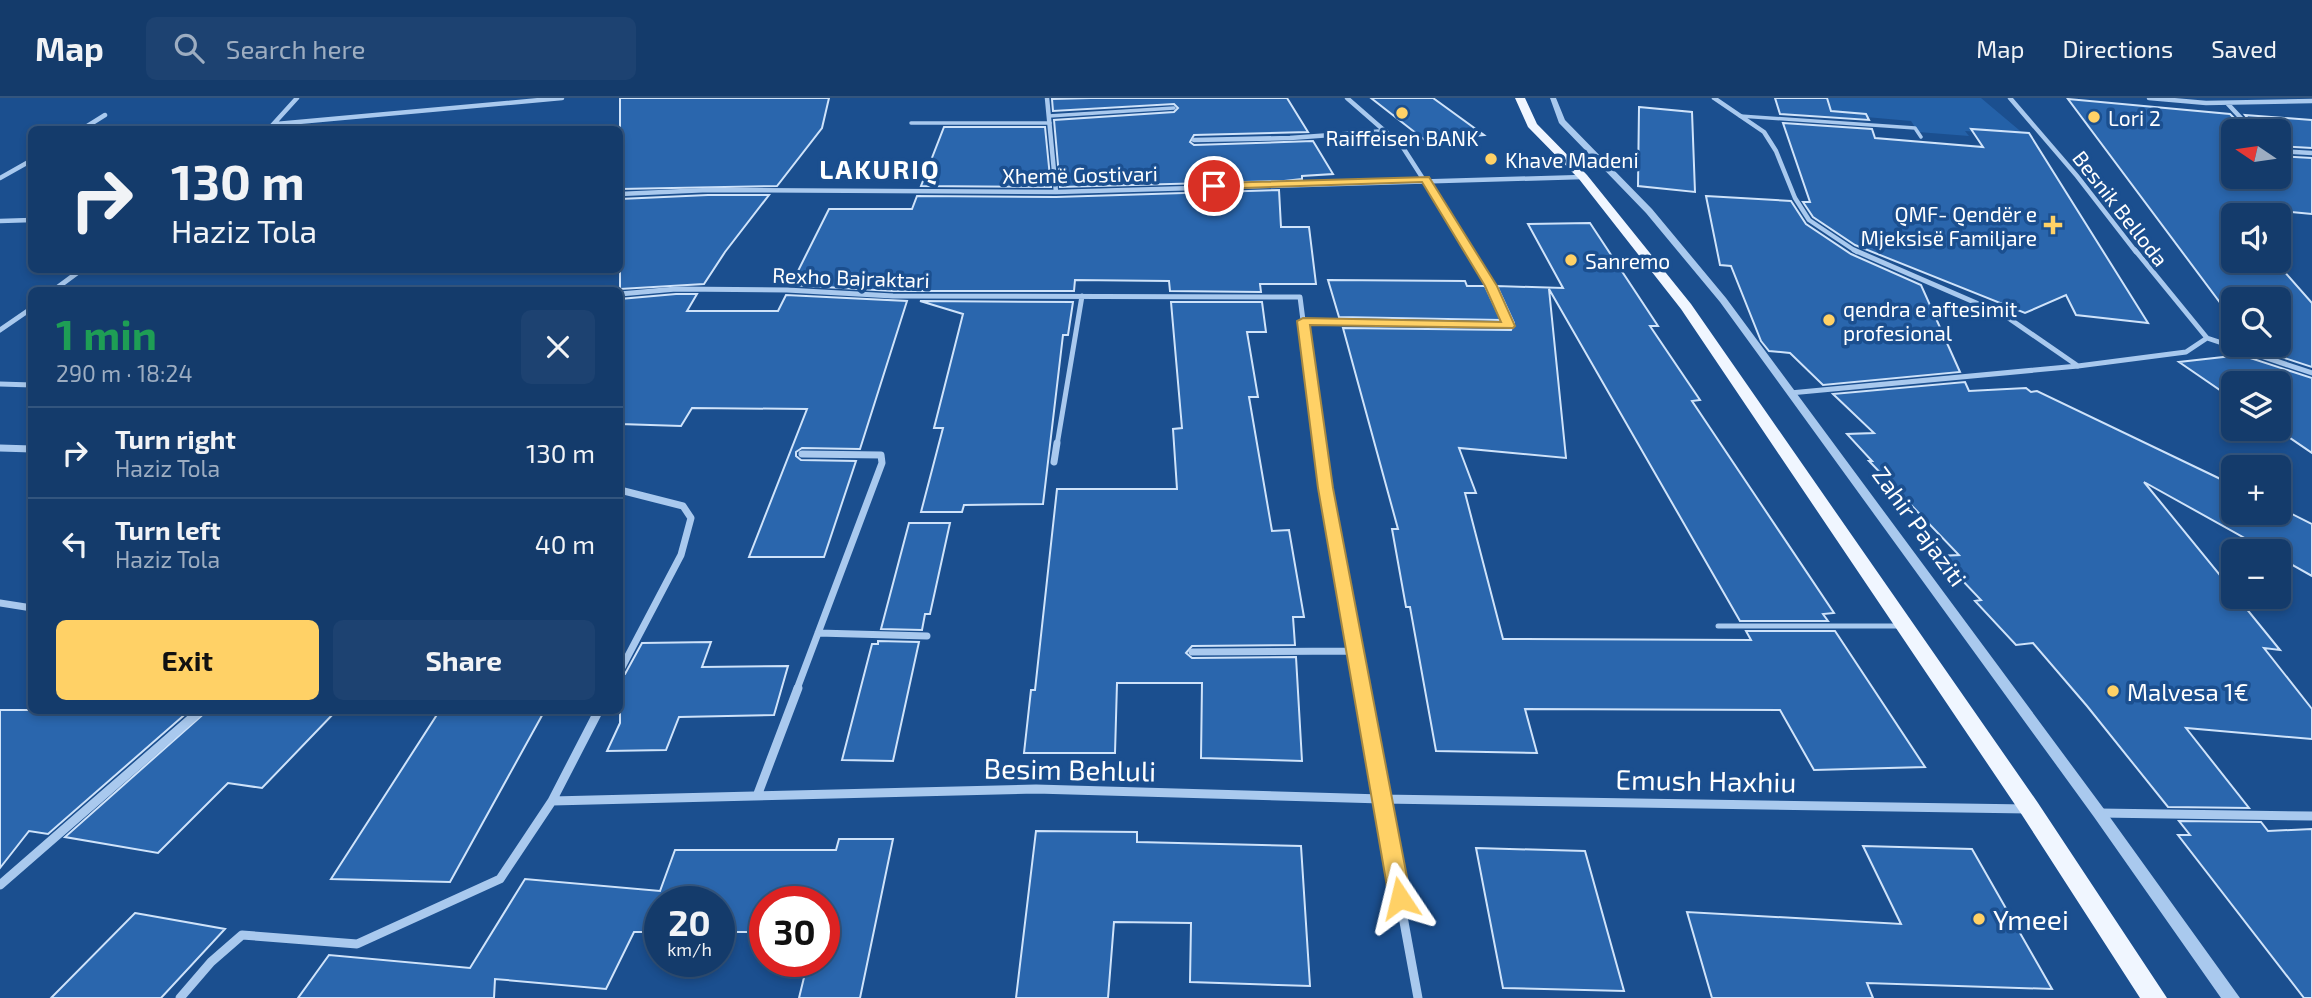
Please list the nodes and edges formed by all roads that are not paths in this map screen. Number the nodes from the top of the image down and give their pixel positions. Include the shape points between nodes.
1 (297, 98) edge
2 (562, 98) edge
3 (1047, 98) edge
4 (1347, 98) edge
5 (1520, 98) edge
6 (1553, 98) edge
7 (1714, 98) edge
8 (2010, 98) edge
9 (2149, 98) edge
10 (2155, 98) edge
11 (2162, 99) edge
12 (2312, 102) edge
13 (2227, 103) junction
14 (1174, 108) dead end
15 (105, 115) dead end
16 (1740, 116) junction
17 (2242, 119) edge
18 (1049, 120) junction
19 (911, 123) dead end
20 (276, 124) junction
21 (87, 126) edge
22 (273, 126) edge
23 (1386, 131) junction
24 (1921, 137) dead end
25 (1194, 140) dead end
26 (2291, 152) edge
27 (2312, 153) edge
28 (28, 162) edge
29 (1583, 177) junction
30 (0, 178) edge
31 (1425, 179) junction
32 (1056, 192) junction
33 (623, 194) edge
34 (28, 220) edge
35 (0, 221) edge
36 (77, 273) edge
37 (58, 287) edge
38 (623, 294) edge
39 (1082, 296) junction
40 (28, 311) edge
41 (1303, 321) junction
42 (0, 330) edge
43 (2207, 338) junction
44 (2078, 366) junction
45 (2312, 373) edge
46 (0, 384) edge
47 (28, 384) edge
48 (1789, 393) junction
49 (0, 448) edge
50 (28, 449) edge
51 (802, 454) dead end
52 (1054, 462) dead end
53 (623, 492) edge
54 (0, 603) edge
55 (28, 607) edge
56 (1718, 626) dead end
57 (1903, 626) junction
58 (818, 633) junction
59 (927, 636) dead end
60 (1355, 651) junction
61 (1192, 652) dead end
62 (623, 665) edge
63 (196, 714) edge
64 (597, 714) edge
65 (757, 796) junction
66 (1382, 799) junction
67 (552, 801) junction
68 (2030, 809) junction
69 (2099, 813) junction
70 (2312, 816) edge
71 (0, 886) edge
72 (180, 998) edge
73 (1418, 998) edge
74 (2154, 998) edge
75 (2231, 998) edge

1 - 20 street
2 - 20 street
3 - 18 street
4 - 23 street
5 - 29 main road via 1532,125
6 - 48 street, Zahir Pajaziti via 1562,121 1649,211 1723,300
7 - 16 street
8 - 43 street, Besnik Belloda
9 - 11 street
10 - 11 street
11 - 13 street
12 - 13 street
13 - 17 street
14 - 18 lane
15 - 21 street
16 - 24 lane via 1915,128
16 - 44 street via 1770,139 1801,213 1821,230 2004,315
18 - 19 lane
18 - 32 street
20 - 22 street
23 - 25 street
23 - 31 street
26 - 27 street
28 - 30 street
29 - 31 street, Xhemë Gostivari
29 - 57 main road via 1686,307
31 - 32 street, Xhemë Gostivari
31 - 41 street via 1491,286 1509,326
32 - 33 street, Xhemë Gostivari
34 - 35 street
36 - 37 street
38 - 39 street, Rexho Bajraktari via 787,289 893,296
39 - 41 street, Rexho Bajraktari via 1300,296
39 - 52 street
40 - 42 street
41 - 60 street via 1325,488
43 - 44 street via 2186,352
43 - 45 street
44 - 48 street
46 - 47 street
48 - 69 street, Zahir Pajaziti
49 - 50 street
51 - 58 street via 881,455 882,463
53 - 62 street via 683,506 691,518 681,555
54 - 55 street
56 - 57 lane
57 - 68 main road
58 - 59 street
58 - 65 street
60 - 61 street
60 - 66 street
63 - 71 street
64 - 67 street
65 - 66 street, Besim Behluli via 1036,789
65 - 67 street, Besim Behluli
66 - 68 street, Emush Haxhiu
66 - 73 street
67 - 72 street via 500,879 357,944 242,935
68 - 74 main road
69 - 70 street
69 - 75 street, Zahir Pajaziti

